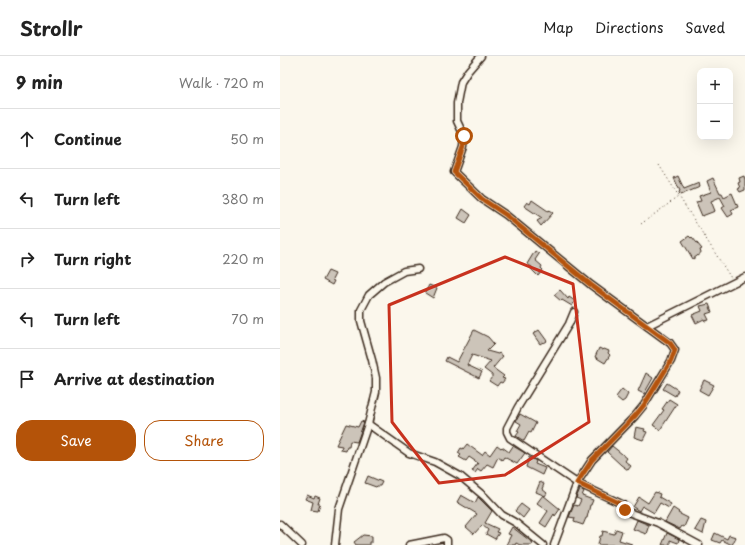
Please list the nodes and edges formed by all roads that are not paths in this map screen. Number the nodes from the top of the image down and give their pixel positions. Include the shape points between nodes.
1 (481, 56) edge
2 (418, 270) dead end
3 (745, 276) edge
4 (574, 312) dead end
5 (647, 326) junction
6 (368, 424) junction
7 (577, 483) junction
8 (280, 524) edge
9 (302, 545) edge
10 (335, 545) edge
11 (409, 545) edge
12 (446, 545) edge
13 (543, 545) edge
14 (554, 545) edge
15 (699, 545) edge

1 - 5 street via 461,82 457,121 464,141 454,172 482,199
2 - 6 street via 404,271 384,282 369,296 362,310 361,321 376,378 376,392
3 - 5 street
4 - 7 street via 506,430 512,440
5 - 7 street via 674,347 674,354 644,405 592,460
6 - 10 street via 339,509
6 - 13 street via 409,453 435,462 460,476 477,489 502,515
7 - 14 street
7 - 15 street via 619,503 628,512 658,523
8 - 9 street
11 - 12 street via 444,538 447,540

